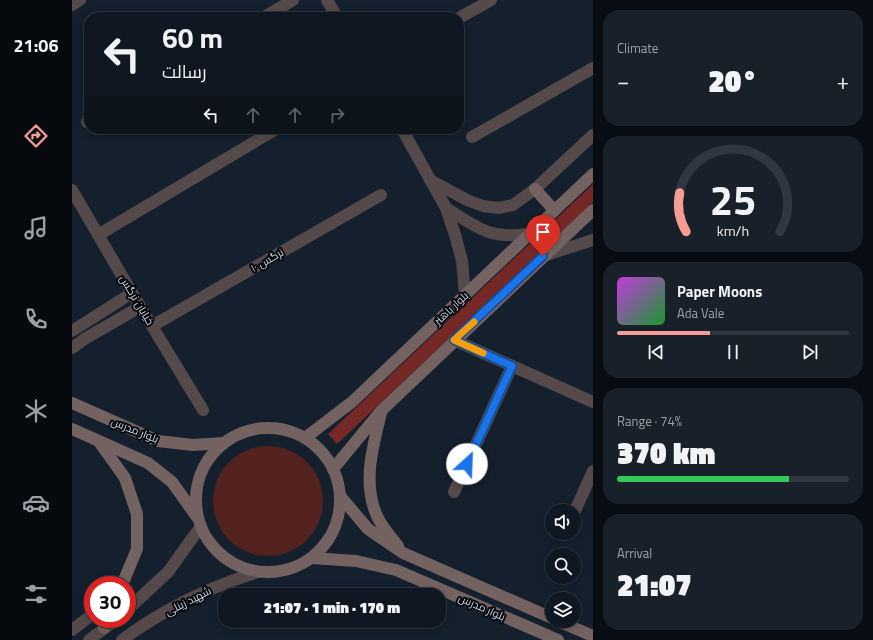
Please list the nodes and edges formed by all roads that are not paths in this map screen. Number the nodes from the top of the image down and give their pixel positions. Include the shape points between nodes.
1 (80, 0) edge
2 (293, 0) edge
3 (327, 0) edge
4 (491, 0) edge
5 (72, 5) edge
6 (273, 12) edge
7 (335, 12) edge
8 (464, 15) edge
9 (593, 68) edge
10 (268, 134) edge
11 (405, 134) edge
12 (593, 135) edge
13 (472, 137) dead end
14 (593, 174) edge
15 (430, 180) junction
16 (535, 188) junction
17 (72, 190) edge
18 (381, 195) dead end
19 (75, 202) edge
20 (446, 208) junction
21 (554, 210) junction
22 (593, 210) edge
23 (529, 234) junction
24 (98, 235) junction
25 (593, 240) edge
26 (543, 256) junction
27 (132, 293) junction
28 (465, 295) junction
29 (140, 307) junction
30 (152, 326) junction
31 (76, 329) edge
32 (454, 340) junction
33 (72, 348) edge
34 (512, 366) junction
35 (593, 402) edge
36 (72, 403) edge
37 (203, 410) dead end
38 (381, 411) junction
39 (72, 429) edge
40 (305, 438) junction
41 (100, 442) junction
42 (224, 443) junction
43 (333, 469) junction
44 (593, 471) edge
45 (454, 492) dead end
46 (340, 496) junction
47 (578, 504) edge
48 (199, 522) junction
49 (404, 553) junction
50 (312, 558) junction
51 (258, 572) junction
52 (126, 576) edge
53 (136, 602) edge
54 (545, 615) edge
55 (84, 621) edge
56 (102, 628) edge
57 (574, 628) edge
58 (72, 630) edge
59 (134, 635) edge
60 (593, 636) edge
61 (89, 640) edge
62 (122, 640) edge
63 (558, 640) edge

1 - 5 street
2 - 6 street
3 - 7 street
4 - 8 street
9 - 13 street
10 - 24 street
11 - 15 street
12 - 16 street
14 - 21 main road, بلوار باهنر
15 - 16 street via 467,200 498,208 514,205
15 - 20 street
16 - 21 main road
17 - 19 street, خیابان نرگس
18 - 30 street, نرگس ۱۰
19 - 24 street, خیابان نرگس
20 - 23 street via 488,234
20 - 28 street via 462,261
21 - 23 main road, بلوار باهنر
22 - 26 main road
23 - 28 main road, بلوار باهنر
24 - 27 street, خیابان نرگس
25 - 26 street
26 - 32 main road
27 - 29 street, خیابان نرگس
27 - 31 street
28 - 40 main road, بلوار باهنر via 352,402
29 - 30 street, خیابان نرگس
29 - 33 street
30 - 37 street, خیابان نرگس
32 - 34 street
32 - 38 main road
34 - 35 street
34 - 45 street
36 - 42 main road, بلوار مدرس via 158,441
38 - 43 main road
38 - 49 main road via 371,458 370,489 377,516
39 - 41 main road
40 - 42 main road via 292,432 264,428 236,435
40 - 43 main road via 326,457
41 - 48 main road via 148,463 172,482
41 - 52 main road via 125,478 137,514 137,549
42 - 48 main road via 210,458 199,477 196,498
43 - 46 main road
44 - 47 street
46 - 49 main road, بلوار مدرس via 368,529
46 - 50 main road via 340,510 333,530
48 - 51 main road via 210,544 220,554 231,563
48 - 53 street via 168,572
49 - 54 main road, بلوار مدرس
50 - 51 main road via 286,570
50 - 63 main road, بلوار مدرس via 356,561 396,570
51 - 59 street, شهید زینلی via 226,582 180,603
55 - 58 street
56 - 61 street
57 - 60 main road
59 - 62 street, شهید زینلی

